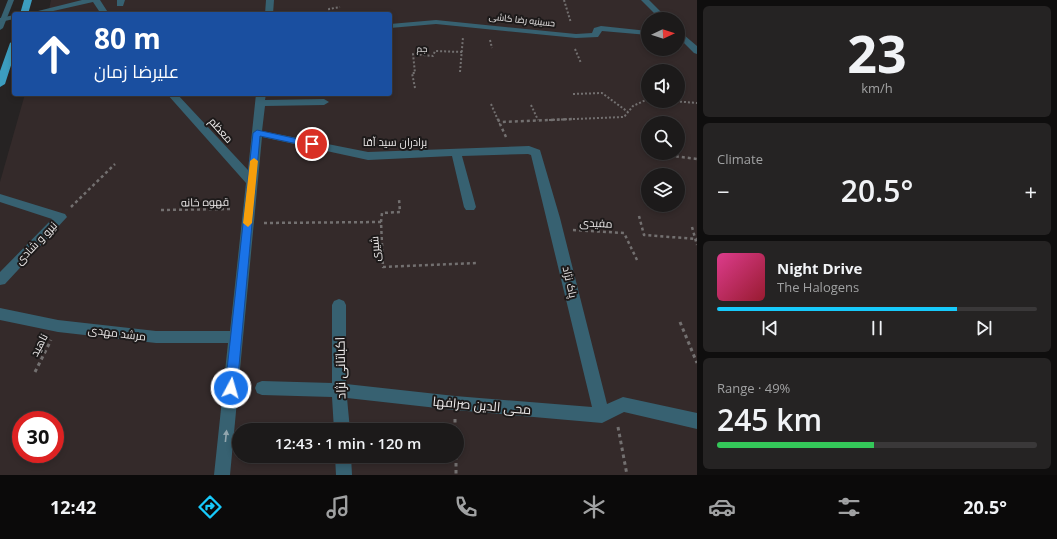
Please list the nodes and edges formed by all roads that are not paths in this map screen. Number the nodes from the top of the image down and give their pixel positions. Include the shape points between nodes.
1 (11, 0) edge
2 (28, 0) edge
3 (92, 0) edge
4 (96, 0) edge
5 (270, 0) edge
6 (644, 0) edge
7 (25, 12) edge
8 (39, 12) edge
9 (104, 12) edge
10 (269, 12) edge
11 (657, 12) edge
12 (12, 18) edge
13 (2, 20) edge
14 (392, 26) edge
15 (0, 28) edge
16 (641, 32) edge
17 (685, 40) edge
18 (12, 49) edge
19 (697, 51) edge
20 (0, 84) edge
21 (174, 96) edge
22 (260, 98) edge
23 (324, 102) dead end
24 (257, 133) junction
25 (532, 150) joint
26 (456, 153) junction
27 (252, 176) junction
28 (0, 198) edge
29 (470, 207) dead end
30 (0, 280) edge
31 (339, 305) dead end
32 (0, 314) edge
33 (236, 338) junction
34 (262, 388) dead end
35 (339, 390) junction
36 (608, 412) junction
37 (697, 421) edge
38 (341, 423) edge
39 (343, 463) edge
40 (222, 475) edge
41 (344, 475) edge

1 - 13 lane
2 - 7 main road
3 - 8 street
4 - 9 street
5 - 10 street
6 - 11 street
12 - 13 street
13 - 15 lane
14 - 16 street, حسینیه رضا کاشی via 436,22 576,36 595,35 601,28
17 - 19 street
18 - 20 main road
21 - 27 street, معظم
22 - 23 street
22 - 24 street
24 - 26 street, برادران سید آقا via 368,156
24 - 27 street
25 - 26 street, برادران سید آقا
25 - 36 street, پاک نژاد via 536,153 558,229 568,278
26 - 29 street
27 - 33 street
28 - 30 street, نیرو و شادی via 61,217
31 - 35 street, اکباتانی نژاد
32 - 33 street, مرشد مهدی via 58,326 156,337
40 -> 33 street
34 - 35 street, محی الدین صرافها
35 - 36 street, محی الدین صرافها via 455,403
35 - 38 street, اکباتانی نژاد
36 - 37 street, محی الدین صرافها via 623,404
39 - 41 street

